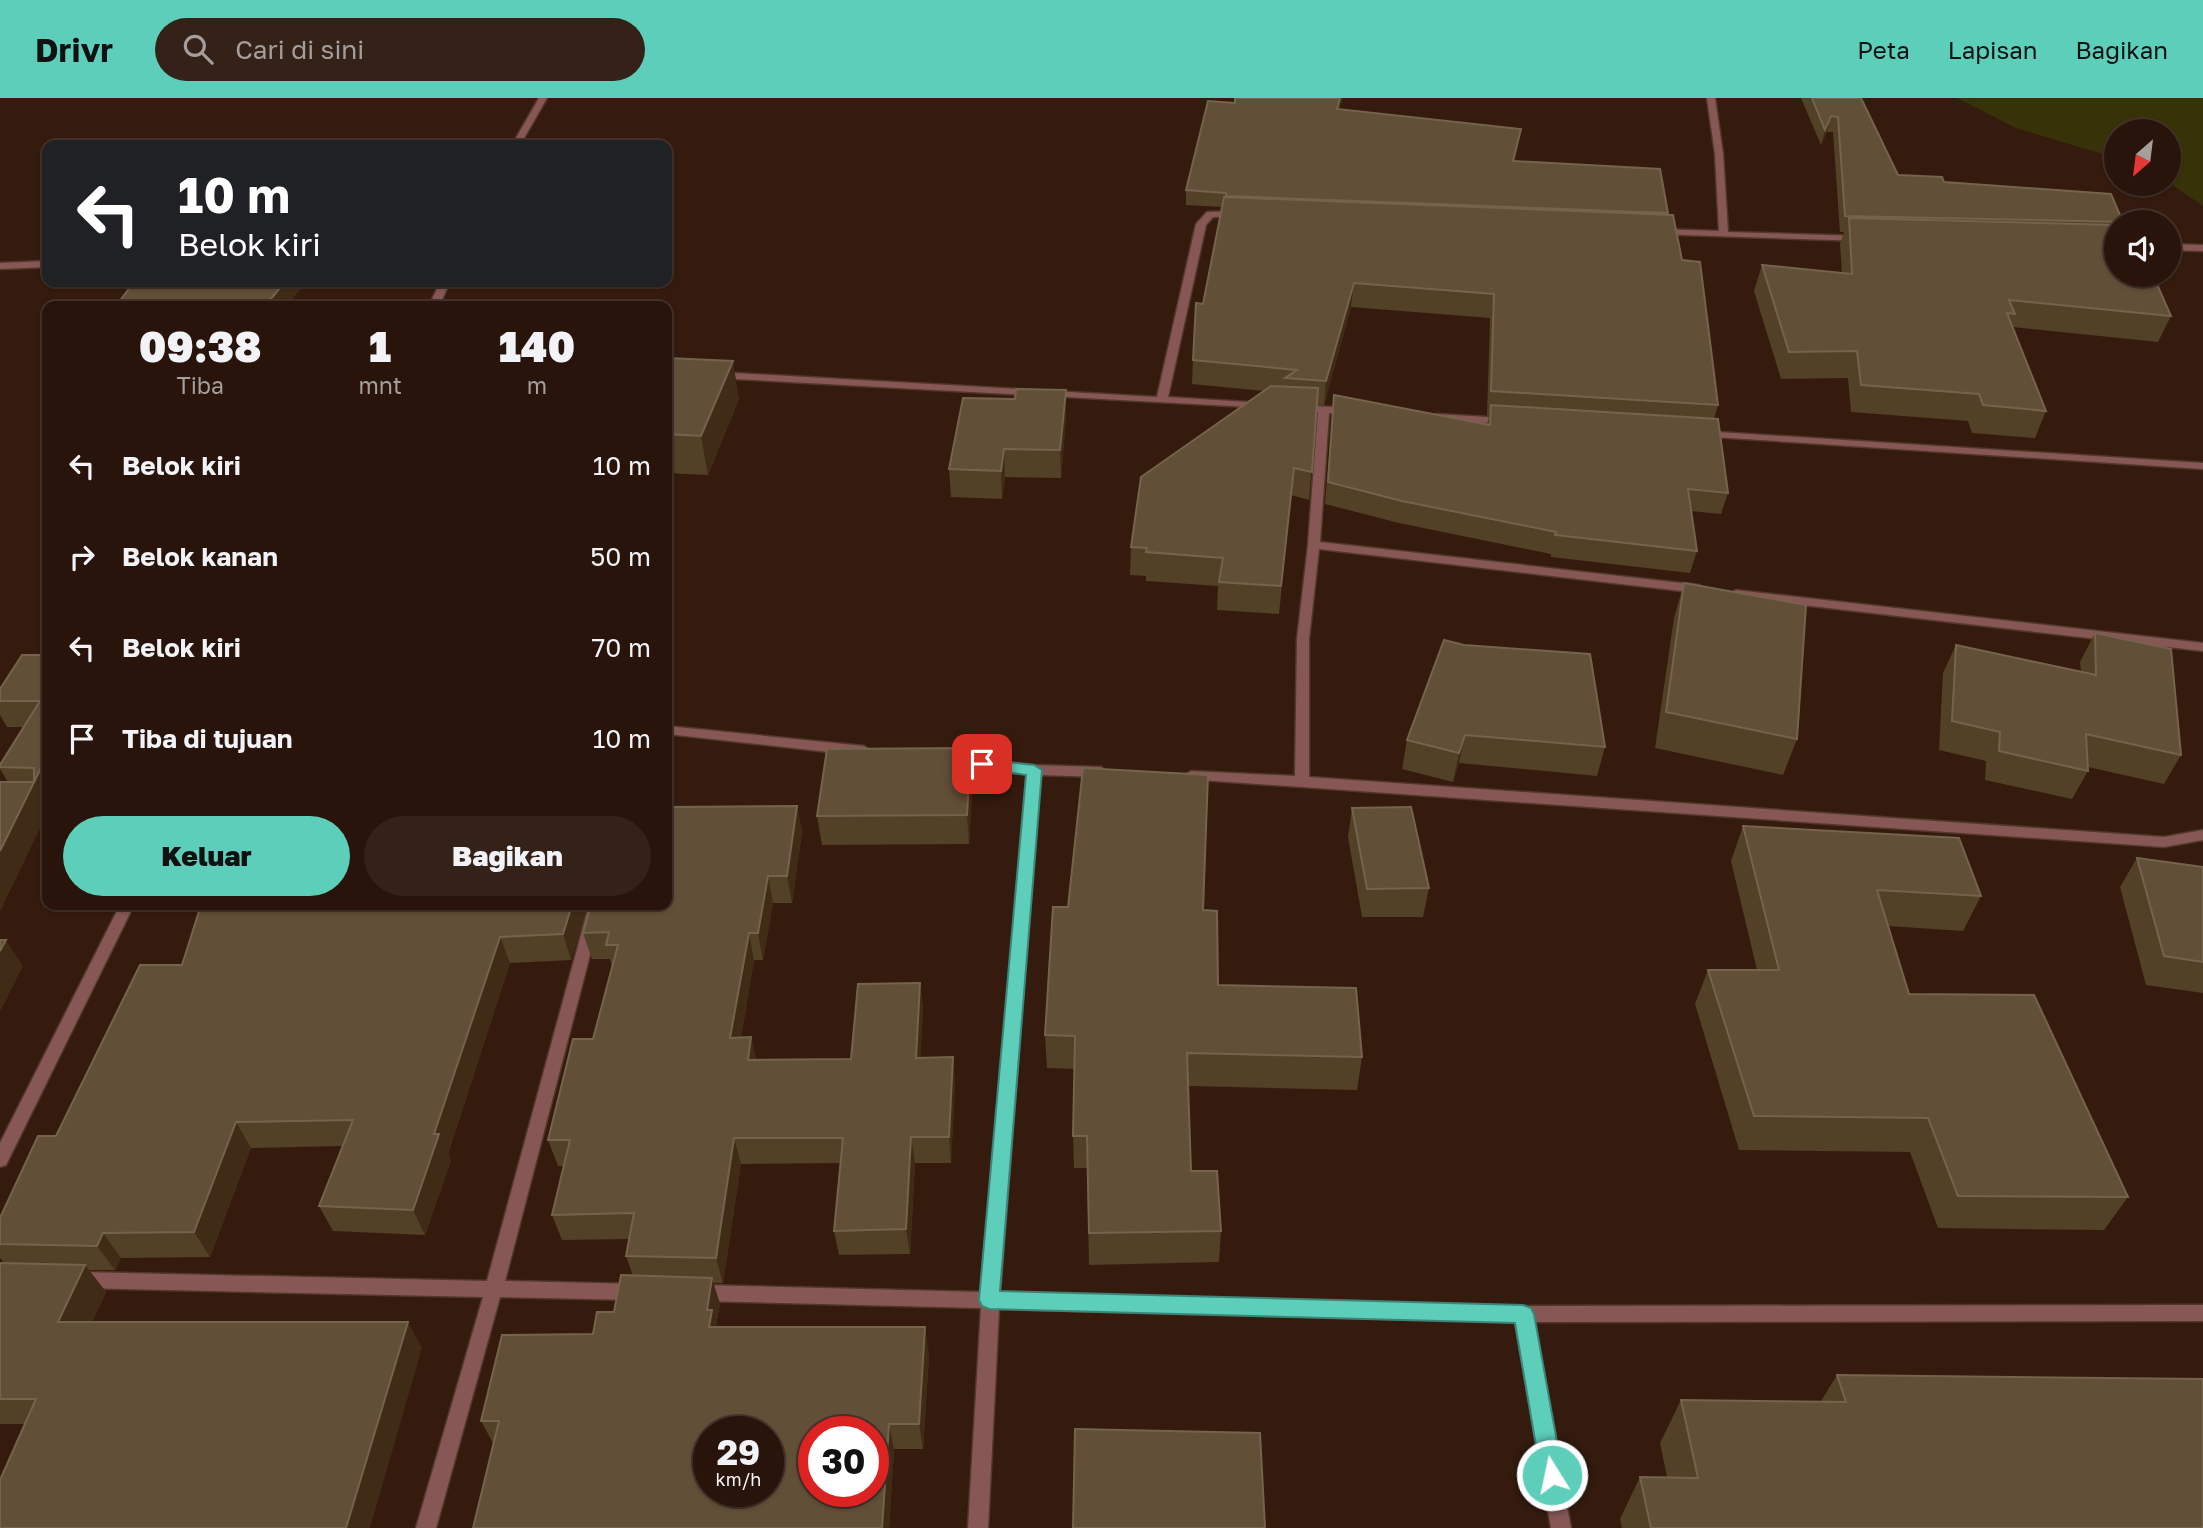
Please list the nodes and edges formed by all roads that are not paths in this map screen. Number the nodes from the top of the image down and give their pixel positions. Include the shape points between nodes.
1 (543, 98) edge
2 (1711, 98) edge
3 (519, 140) edge
4 (1246, 214) edge
5 (1642, 232) edge
6 (1724, 235) junction
7 (1878, 239) edge
8 (2181, 247) edge
9 (2203, 248) edge
10 (42, 264) edge
11 (0, 266) edge
12 (708, 375) edge
13 (1162, 400) junction
14 (1270, 407) edge
15 (1284, 407) edge
16 (1324, 410) junction
17 (1366, 412) edge
18 (1422, 416) edge
19 (1520, 422) edge
20 (1687, 433) edge
21 (2203, 466) edge
22 (1314, 545) junction
23 (2203, 647) edge
24 (672, 731) edge
25 (884, 754) edge
26 (939, 760) edge
27 (1034, 770) junction
28 (1115, 773) edge
29 (1182, 775) edge
30 (1302, 781) junction
31 (2203, 835) edge
32 (125, 910) edge
33 (595, 910) edge
34 (0, 1160) edge
35 (69, 1280) edge
36 (494, 1288) junction
37 (659, 1292) edge
38 (687, 1293) edge
39 (989, 1300) junction
40 (2203, 1313) edge
41 (1523, 1314) junction
42 (426, 1528) edge
43 (978, 1528) edge
44 (1561, 1528) edge

1 - 3 street
2 - 6 street
4 - 13 street via 1210,214 1200,224
5 - 6 street
6 - 7 street
8 - 9 street
10 - 11 street
12 - 13 street
13 - 14 street
15 - 16 street
16 - 17 street
16 - 22 street
18 - 19 street
20 - 21 street
22 - 23 street
22 - 30 street via 1303,639
24 - 25 street
26 - 27 street
27 - 28 street
27 - 39 street
29 - 30 street
30 - 31 street via 2164,842
32 - 34 street
33 - 36 street
35 - 36 street
36 - 37 street
36 - 42 street
38 - 39 street
39 - 41 street
39 - 43 street
40 - 41 street
41 - 44 street

